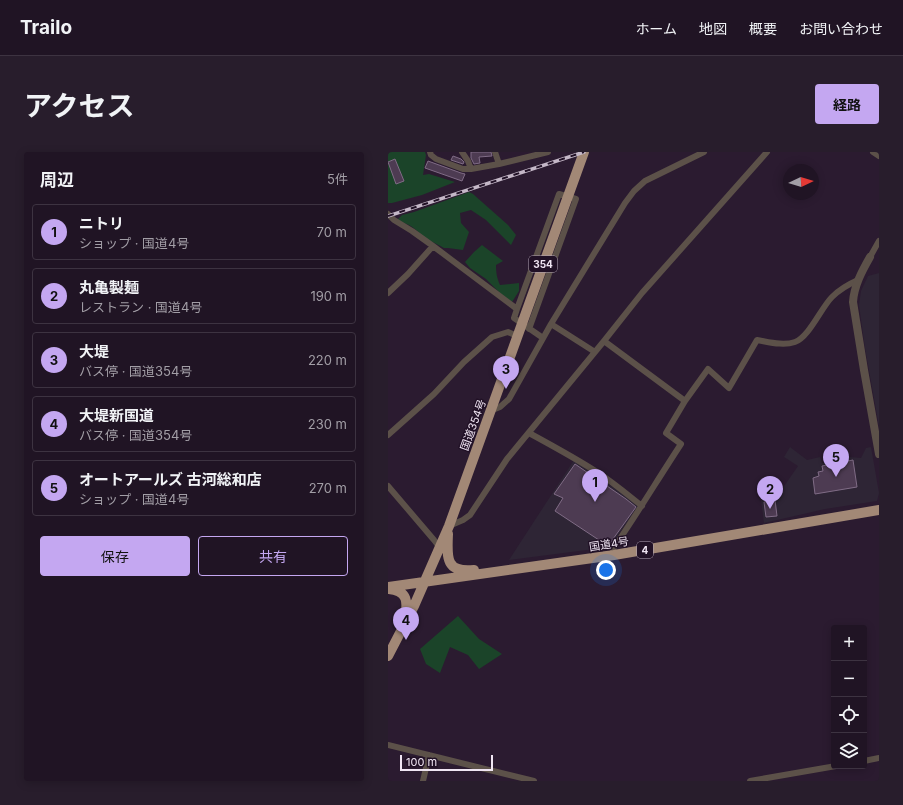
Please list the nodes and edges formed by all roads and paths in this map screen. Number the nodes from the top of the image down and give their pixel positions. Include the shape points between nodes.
1 (430, 152) edge
2 (462, 152) edge
3 (495, 152) edge
4 (548, 152) edge
5 (584, 152) edge
6 (704, 152) edge
7 (767, 152) edge
8 (873, 152) edge
9 (879, 156) edge
10 (499, 164) junction
11 (471, 169) junction
12 (388, 214) edge
13 (879, 241) edge
14 (433, 246) junction
15 (870, 257) joint
16 (858, 280) junction
17 (388, 292) edge
18 (517, 309) junction
19 (551, 324) junction
20 (526, 326) junction
21 (518, 336) junction
22 (543, 338) junction
23 (604, 341) junction
24 (595, 352) junction
25 (685, 401) junction
26 (490, 411) junction
27 (528, 433) junction
28 (388, 435) edge
29 (879, 454) edge
30 (388, 486) edge
31 (642, 506) junction
32 (879, 510) edge
33 (448, 526) junction
34 (440, 548) junction
35 (614, 555) junction
36 (502, 571) junction
37 (425, 582) junction
38 (388, 588) edge
39 (403, 628) junction
40 (388, 656) edge
41 (388, 745) edge
42 (429, 754) junction
43 (879, 758) edge
44 (867, 760) edge
45 (831, 767) edge
46 (423, 781) edge
47 (534, 781) edge
48 (750, 781) edge

1 - 11 street via 436,159 463,169
2 - 11 street
3 - 10 street
4 - 10 street
5 - 20 highway, 国道354号 / 354
6 - 19 street via 645,181 634,191
7 - 23 street
8 - 9 street
10 - 11 street
12 - 14 street
13 - 15 street
14 - 17 street
14 - 18 street
15 - 16 street
16 - 25 street via 832,296 805,335 797,341 776,343 758,340 729,388 708,369
16 - 29 street via 853,302
18 - 20 street via 514,318
18 - 20 street via 559,194 576,199
19 - 22 street
19 - 24 street
20 - 21 highway, 国道354号 / 354
20 - 22 street
21 - 26 highway, 国道354号 / 354
21 - 28 street via 508,332 492,337
22 - 26 street via 509,399 500,408
23 - 24 street
23 - 25 street
24 - 27 street
25 - 31 street via 666,433 681,444
26 - 33 highway, 国道354号 / 354
27 - 31 street via 602,475
27 - 33 street via 507,459 470,515
30 - 34 street
31 - 35 street via 613,549
32 - 35 highway, 国道4号 / 4
33 - 34 highway, 国道354号 / 354
33 - 36 highway via 448,554 453,566 462,570 488,568
34 - 37 highway, 国道354号 / 354
35 - 36 highway, 国道4号 / 4
36 - 37 highway, 国道4号 / 4
37 - 38 highway, 国道4号 / 4
37 - 39 highway, 国道354号 / 354
38 - 39 highway via 401,592 406,600
39 - 40 highway, 国道354号 / 354
41 - 42 street
42 - 46 street
42 - 47 street
43 - 44 street
45 - 48 street

